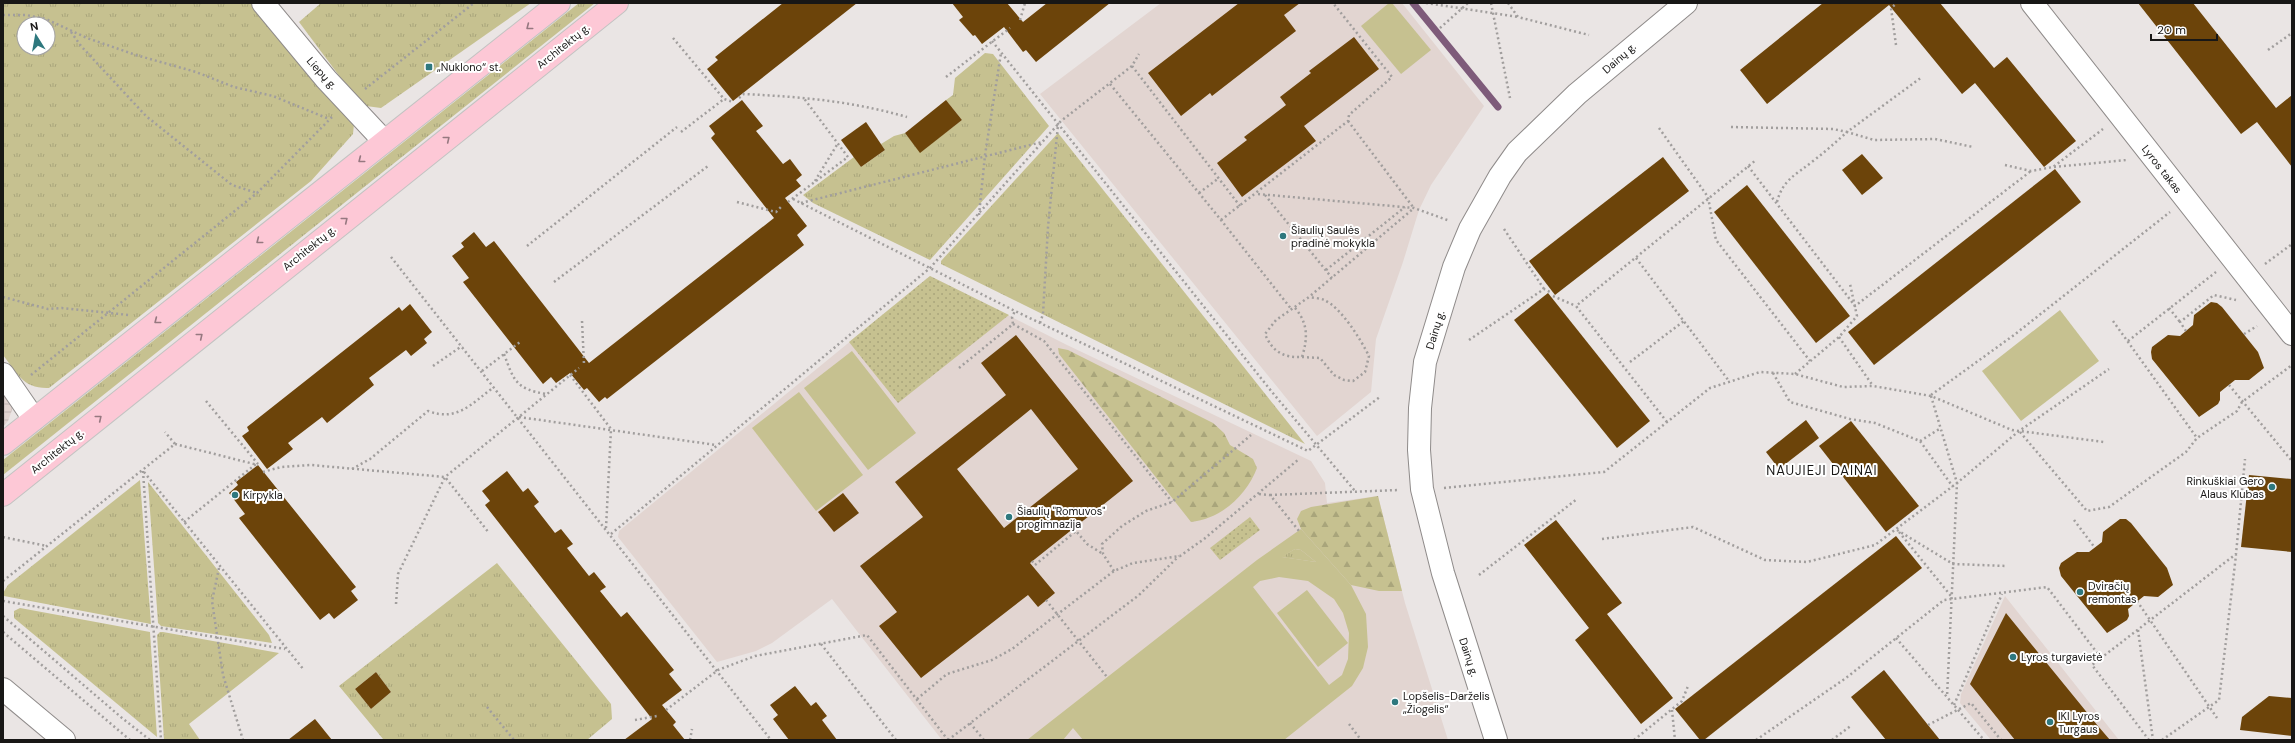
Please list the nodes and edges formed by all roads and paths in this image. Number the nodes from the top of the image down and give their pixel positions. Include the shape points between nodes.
1 (263, 3) edge
2 (474, 3) edge
3 (559, 3) edge
4 (617, 3) edge
5 (1026, 3) edge
6 (1333, 3) edge
7 (1426, 3) edge
8 (1468, 3) edge
9 (1491, 3) edge
10 (1508, 3) edge
11 (1686, 3) edge
12 (1897, 3) edge
13 (2032, 3) edge
14 (1462, 8) junction
15 (1493, 13) junction
16 (3, 15) edge
17 (1518, 17) junction
18 (1020, 20) dead end
19 (1010, 28) dead end
20 (1440, 28) dead end
21 (71, 31) junction
22 (2292, 32) edge
23 (1589, 35) dead end
24 (673, 38) dead end
25 (992, 41) junction
26 (1896, 45) dead end
27 (2268, 50) dead end
28 (1001, 53) junction
29 (1140, 54) dead end
30 (1132, 66) junction
31 (946, 77) dead end
32 (1922, 77) dead end
33 (1110, 84) junction
34 (803, 97) junction
35 (739, 98) dead end
36 (1510, 98) dead end
37 (724, 99) junction
38 (349, 102) junction
39 (733, 102) dead end
40 (2120, 115) junction
41 (907, 117) dead end
42 (329, 120) junction
43 (1348, 121) junction
44 (1058, 125) junction
45 (677, 127) dead end
46 (1731, 127) dead end
47 (1659, 128) dead end
48 (681, 132) dead end
49 (1848, 132) junction
50 (384, 141) junction
51 (1043, 142) junction
52 (838, 143) junction
53 (1973, 148) dead end
54 (985, 155) junction
55 (2153, 158) junction
56 (1756, 160) dead end
57 (2006, 165) dead end
58 (708, 166) dead end
59 (1748, 166) junction
60 (2053, 167) junction
61 (2031, 171) junction
62 (1219, 178) junction
63 (814, 183) junction
64 (257, 193) junction
65 (1199, 193) junction
66 (1257, 194) junction
67 (1265, 194) junction
68 (1708, 197) junction
69 (793, 199) junction
70 (2186, 199) junction
71 (737, 202) dead end
72 (788, 202) dead end
73 (800, 203) junction
74 (1777, 203) junction
75 (1240, 206) junction
76 (1405, 207) junction
77 (781, 208) dead end
78 (1414, 208) junction
79 (979, 215) junction
80 (1221, 220) junction
81 (1452, 222) dead end
82 (1504, 228) dead end
83 (2292, 244) edge
84 (527, 246) dead end
85 (391, 257) dead end
86 (1636, 258) junction
87 (2233, 259) junction
88 (930, 268) junction
89 (1326, 270) junction
90 (1332, 278) junction
91 (2247, 278) junction
92 (554, 282) dead end
93 (1850, 284) dead end
94 (1544, 288) junction
95 (1550, 292) dead end
96 (1309, 296) junction
97 (1553, 296) dead end
98 (3, 297) edge
99 (1576, 306) junction
100 (1855, 306) junction
101 (1295, 308) junction
102 (2170, 308) junction
103 (2272, 309) junction
104 (1292, 310) junction
105 (1015, 311) junction
106 (106, 313) junction
107 (582, 321) dead end
108 (1684, 321) junction
109 (2113, 321) dead end
110 (2180, 322) junction
111 (1040, 323) junction
112 (154, 324) junction
113 (1014, 324) junction
114 (2186, 331) dead end
115 (2292, 334) edge
116 (1839, 337) junction
117 (1469, 340) dead end
118 (2128, 341) junction
119 (520, 342) dead end
120 (462, 346) junction
121 (504, 354) junction
122 (1302, 357) junction
123 (1810, 361) junction
124 (1630, 362) dead end
125 (584, 364) dead end
126 (2292, 365) edge
127 (434, 366) dead end
128 (579, 368) dead end
129 (959, 368) dead end
130 (2109, 369) dead end
131 (482, 371) junction
132 (1773, 372) junction
133 (1795, 374) junction
134 (570, 375) junction
135 (8, 381) edge
136 (1729, 381) junction
137 (2229, 385) dead end
138 (1873, 386) junction
139 (494, 387) junction
140 (547, 394) junction
141 (1381, 396) dead end
142 (1931, 396) junction
143 (206, 401) dead end
144 (2242, 402) junction
145 (519, 417) junction
146 (34, 418) junction
147 (1667, 422) junction
148 (1941, 428) junction
149 (611, 429) junction
150 (165, 432) dead end
151 (2019, 432) junction
152 (1251, 435) dead end
153 (2198, 438) junction
154 (1920, 441) junction
155 (2104, 442) dead end
156 (3, 444) edge
157 (175, 444) junction
158 (717, 445) junction
159 (1317, 446) junction
160 (1299, 459) dead end
161 (2245, 459) dead end
162 (2292, 462) edge
163 (256, 464) junction
164 (351, 469) junction
165 (143, 471) junction
166 (263, 472) dead end
167 (445, 477) junction
168 (1957, 483) junction
169 (1953, 487) junction
170 (1456, 488) dead end
171 (1422, 489) junction
172 (1355, 492) junction
173 (1259, 494) junction
174 (3, 495) edge
175 (1270, 495) junction
176 (1578, 499) dead end
177 (1172, 502) junction
178 (2074, 520) dead end
179 (184, 522) junction
180 (606, 528) junction
181 (1897, 530) junction
182 (1299, 531) dead end
183 (489, 533) dead end
184 (611, 534) junction
185 (3, 537) edge
186 (1602, 539) dead end
187 (47, 546) junction
188 (2095, 548) dead end
189 (1103, 554) junction
190 (2236, 554) junction
191 (1180, 556) junction
192 (1032, 561) dead end
193 (1953, 564) junction
194 (2006, 566) dead end
195 (219, 567) junction
196 (1114, 571) junction
197 (1479, 575) dead end
198 (3, 581) edge
199 (2002, 593) junction
200 (1952, 598) junction
201 (1046, 600) dead end
202 (3, 601) edge
203 (2137, 601) dead end
204 (396, 604) dead end
205 (1058, 614) junction
206 (3, 616) edge
207 (2150, 620) junction
208 (154, 628) junction
209 (2138, 630) junction
210 (3, 632) edge
211 (217, 638) junction
212 (1896, 638) junction
213 (1078, 640) junction
214 (821, 644) junction
215 (285, 649) junction
216 (2101, 658) junction
217 (304, 670) dead end
218 (718, 670) junction
219 (1108, 677) dead end
220 (1688, 686) dead end
221 (3, 689) edge
222 (1947, 697) junction
223 (917, 699) junction
224 (1954, 705) junction
225 (2209, 706) junction
226 (487, 707) dead end
227 (666, 710) dead end
228 (1671, 710) junction
229 (1958, 710) junction
230 (657, 716) dead end
231 (2217, 718) dead end
232 (635, 720) dead end
233 (970, 723) junction
234 (1349, 724) dead end
235 (1852, 725) dead end
236 (1928, 725) dead end
237 (692, 729) dead end
238 (64, 740) edge
239 (130, 740) edge
240 (150, 740) edge
241 (161, 740) edge
242 (243, 740) edge
243 (514, 740) edge
244 (690, 740) edge
245 (771, 740) edge
246 (896, 740) edge
247 (948, 740) edge
248 (984, 740) edge
249 (1362, 740) edge
250 (1496, 740) edge
251 (1634, 740) edge
252 (1675, 740) edge
253 (1756, 740) edge
254 (1832, 740) edge
255 (1983, 740) edge
256 (2001, 740) edge
257 (2149, 740) edge
258 (2152, 740) edge
259 (2162, 740) edge

1 - 38 street, Liepų g.
2 - 38 path
3 -> 50 main road
174 -> 4 main road, Architektų g.
5 - 18 path
6 - 43 path via 1392,78 1349,115
7 - 14 path
8 - 14 path
9 - 15 path
10 - 17 path
11 - 171 street, Dainų g. via 1576,94 1537,131 1517,152 1481,207 1454,266 1425,362 1419,450
12 - 26 path via 1891,8
13 - 40 street, Lyros takas
14 - 15 path
14 - 20 path
15 - 17 path
15 - 36 path
16 - 21 path via 26,15 46,19
17 - 23 path
19 - 25 path
21 - 42 path via 234,87 273,96
21 - 64 path via 81,46 146,116 232,185
22 - 27 path
24 - 37 path
25 - 28 path
25 - 31 path
28 - 44 path
28 - 54 path
29 - 30 path
30 - 33 path
30 - 62 path
32 - 49 path
33 - 44 path
33 - 65 path
34 - 35 path via 744,94
34 - 41 path via 866,105
34 - 52 path
37 - 39 path
37 - 48 path
38 - 42 path
38 - 50 street, Liepų g.
40 - 55 street, Lyros takas
40 - 60 path
42 - 64 path
43 - 66 path
43 - 78 path
44 - 51 path
44 - 111 path via 1043,314
44 - 159 path
45 - 84 path
46 - 49 path via 1833,128
47 - 68 path
49 - 53 path via 1874,140 1935,139
49 - 74 path via 1791,176 1780,191
50 -> 112 main road
51 - 54 path
51 - 79 path
52 - 63 path
52 - 63 path via 848,157
54 - 73 path
54 - 79 path
55 - 60 path
55 - 70 street, Lyros takas
56 - 59 path
57 - 61 path
58 - 92 path
59 - 68 path
59 - 74 path
60 - 61 path
61 - 100 path
62 - 65 path
62 - 75 path
63 - 69 path
64 - 106 path
65 - 80 path
66 - 67 path
66 - 75 path
67 - 76 path
67 - 89 path
68 - 86 path
68 - 123 path via 1716,240
69 - 72 path
69 - 73 path
70 - 87 street, Lyros takas
70 - 142 path via 2014,335
71 - 77 path via 776,212
73 - 88 path
74 - 100 path
75 - 80 path
76 - 78 path
76 - 89 path
78 - 81 path
78 - 90 path
79 - 88 path
80 - 104 path
82 - 94 path
83 - 91 path
85 - 120 path
86 - 99 path
86 - 108 path
87 - 91 street, Lyros takas
87 - 102 path
88 - 105 path
88 - 158 path
89 - 90 path
90 - 96 path
91 - 103 street, Lyros takas
93 - 100 path
94 - 95 path
94 - 117 path
96 - 101 path
96 - 122 path via 1325,300 1342,316 1359,337 1369,356 1365,372 1353,381 1334,375 1320,358
97 - 99 path
98 - 106 path via 48,309
99 - 147 path
100 - 116 path via 1857,316
101 - 104 path
101 - 122 path via 1305,323 1307,337
102 - 110 path
102 - 118 path
103 - 110 path via 2214,295
103 - 115 street, Lyros takas
104 - 122 path via 1276,320 1265,334 1270,346 1280,353 1294,358
105 - 111 path
105 - 113 path via 1012,316
106 - 112 path via 126,314
106 - 135 path
107 - 125 path
108 - 124 path
108 - 136 path
109 - 118 path
110 - 114 path
111 - 159 path via 1308,452
112 - 146 main road
113 - 129 path
113 - 177 path via 1044,340
116 - 123 path
116 - 138 path
118 - 153 path
119 - 121 path
120 - 127 path
120 - 131 path
121 - 131 path
121 - 140 path via 513,378 528,391
123 - 133 path
126 - 144 path
128 - 134 path
130 - 151 path
131 - 139 path
132 - 133 path
132 - 136 path via 1760,372
132 - 154 path via 1790,402 1850,419 1875,423
133 - 138 path via 1843,387
134 - 140 path
134 - 149 path
135 - 146 street
136 - 147 path via 1710,388
137 - 144 path
138 - 142 path
139 - 145 path
139 - 164 path via 457,414 441,416 428,411 370,459
140 - 145 path
141 - 159 path
142 - 148 path
142 - 151 path
143 - 163 path via 258,465
144 - 153 path via 2236,412
144 - 162 path
145 - 149 path
145 - 167 path
145 - 180 path
146 - 156 main road
147 - 170 path via 1604,472
148 - 154 path
148 - 168 path
149 - 158 path
149 - 180 path
150 - 157 path
151 - 153 path via 2087,511 2109,507 2186,452
151 - 155 path
151 - 168 path
152 - 177 path
154 - 169 path
157 - 163 path
157 - 165 path
158 - 184 path
159 - 172 path
160 - 173 path
161 - 190 path
163 - 179 path
164 - 166 path via 311,465 281,467
164 - 167 path
165 - 179 path
165 - 187 path
165 - 208 path
167 - 183 path
167 - 204 path via 398,574
168 - 169 path
168 - 193 path
169 - 181 path
171 - 172 path
171 - 250 street, Dainų g. via 1443,573
172 - 175 path
173 - 175 path
173 - 191 path
175 - 182 path
176 - 197 path
177 - 189 path via 1146,511 1122,526 1102,544
178 - 188 path
179 - 195 path
180 - 184 path
181 - 186 path via 1875,545 1807,562 1765,560 1693,527
181 - 193 path
181 - 200 path
184 - 218 path
185 - 187 path
187 - 198 path
189 - 192 path via 1087,544 1076,531 1035,565
189 - 196 path
190 - 207 path
190 - 225 path via 2219,700
191 - 196 path via 1133,563
191 - 213 path via 1139,595
193 - 194 path
193 - 200 path
195 - 211 path via 212,601
195 - 215 path
196 - 205 path
199 - 200 path
199 - 216 path via 2047,587
199 - 224 path
200 - 212 path via 1944,600
200 - 222 path
201 - 205 path
202 - 208 path
203 - 207 path
205 - 213 path
205 - 223 path via 1012,649 992,660 948,674
206 - 240 path
207 - 209 path
207 - 225 path
208 - 211 path
208 - 241 path
209 - 216 path
209 - 258 path
210 - 239 path
211 - 215 path
211 - 242 path via 223,675
212 - 222 path
212 - 253 path via 1846,678
213 - 219 path
213 - 233 path
214 - 218 path via 754,656
214 - 223 path via 867,636
214 - 246 path
215 - 217 path
216 - 257 path via 2092,665
218 - 227 path
218 - 245 path
220 - 228 path via 1682,701
221 - 238 street
222 - 224 path
223 - 247 path
224 - 229 path
225 - 231 path
225 - 259 path
226 - 243 path
228 - 251 path
228 - 252 path
229 - 236 path
229 - 255 path
229 - 256 path via 1971,703
230 - 232 path
233 - 247 path
233 - 248 path
234 - 249 path
235 - 254 path
237 - 244 path

